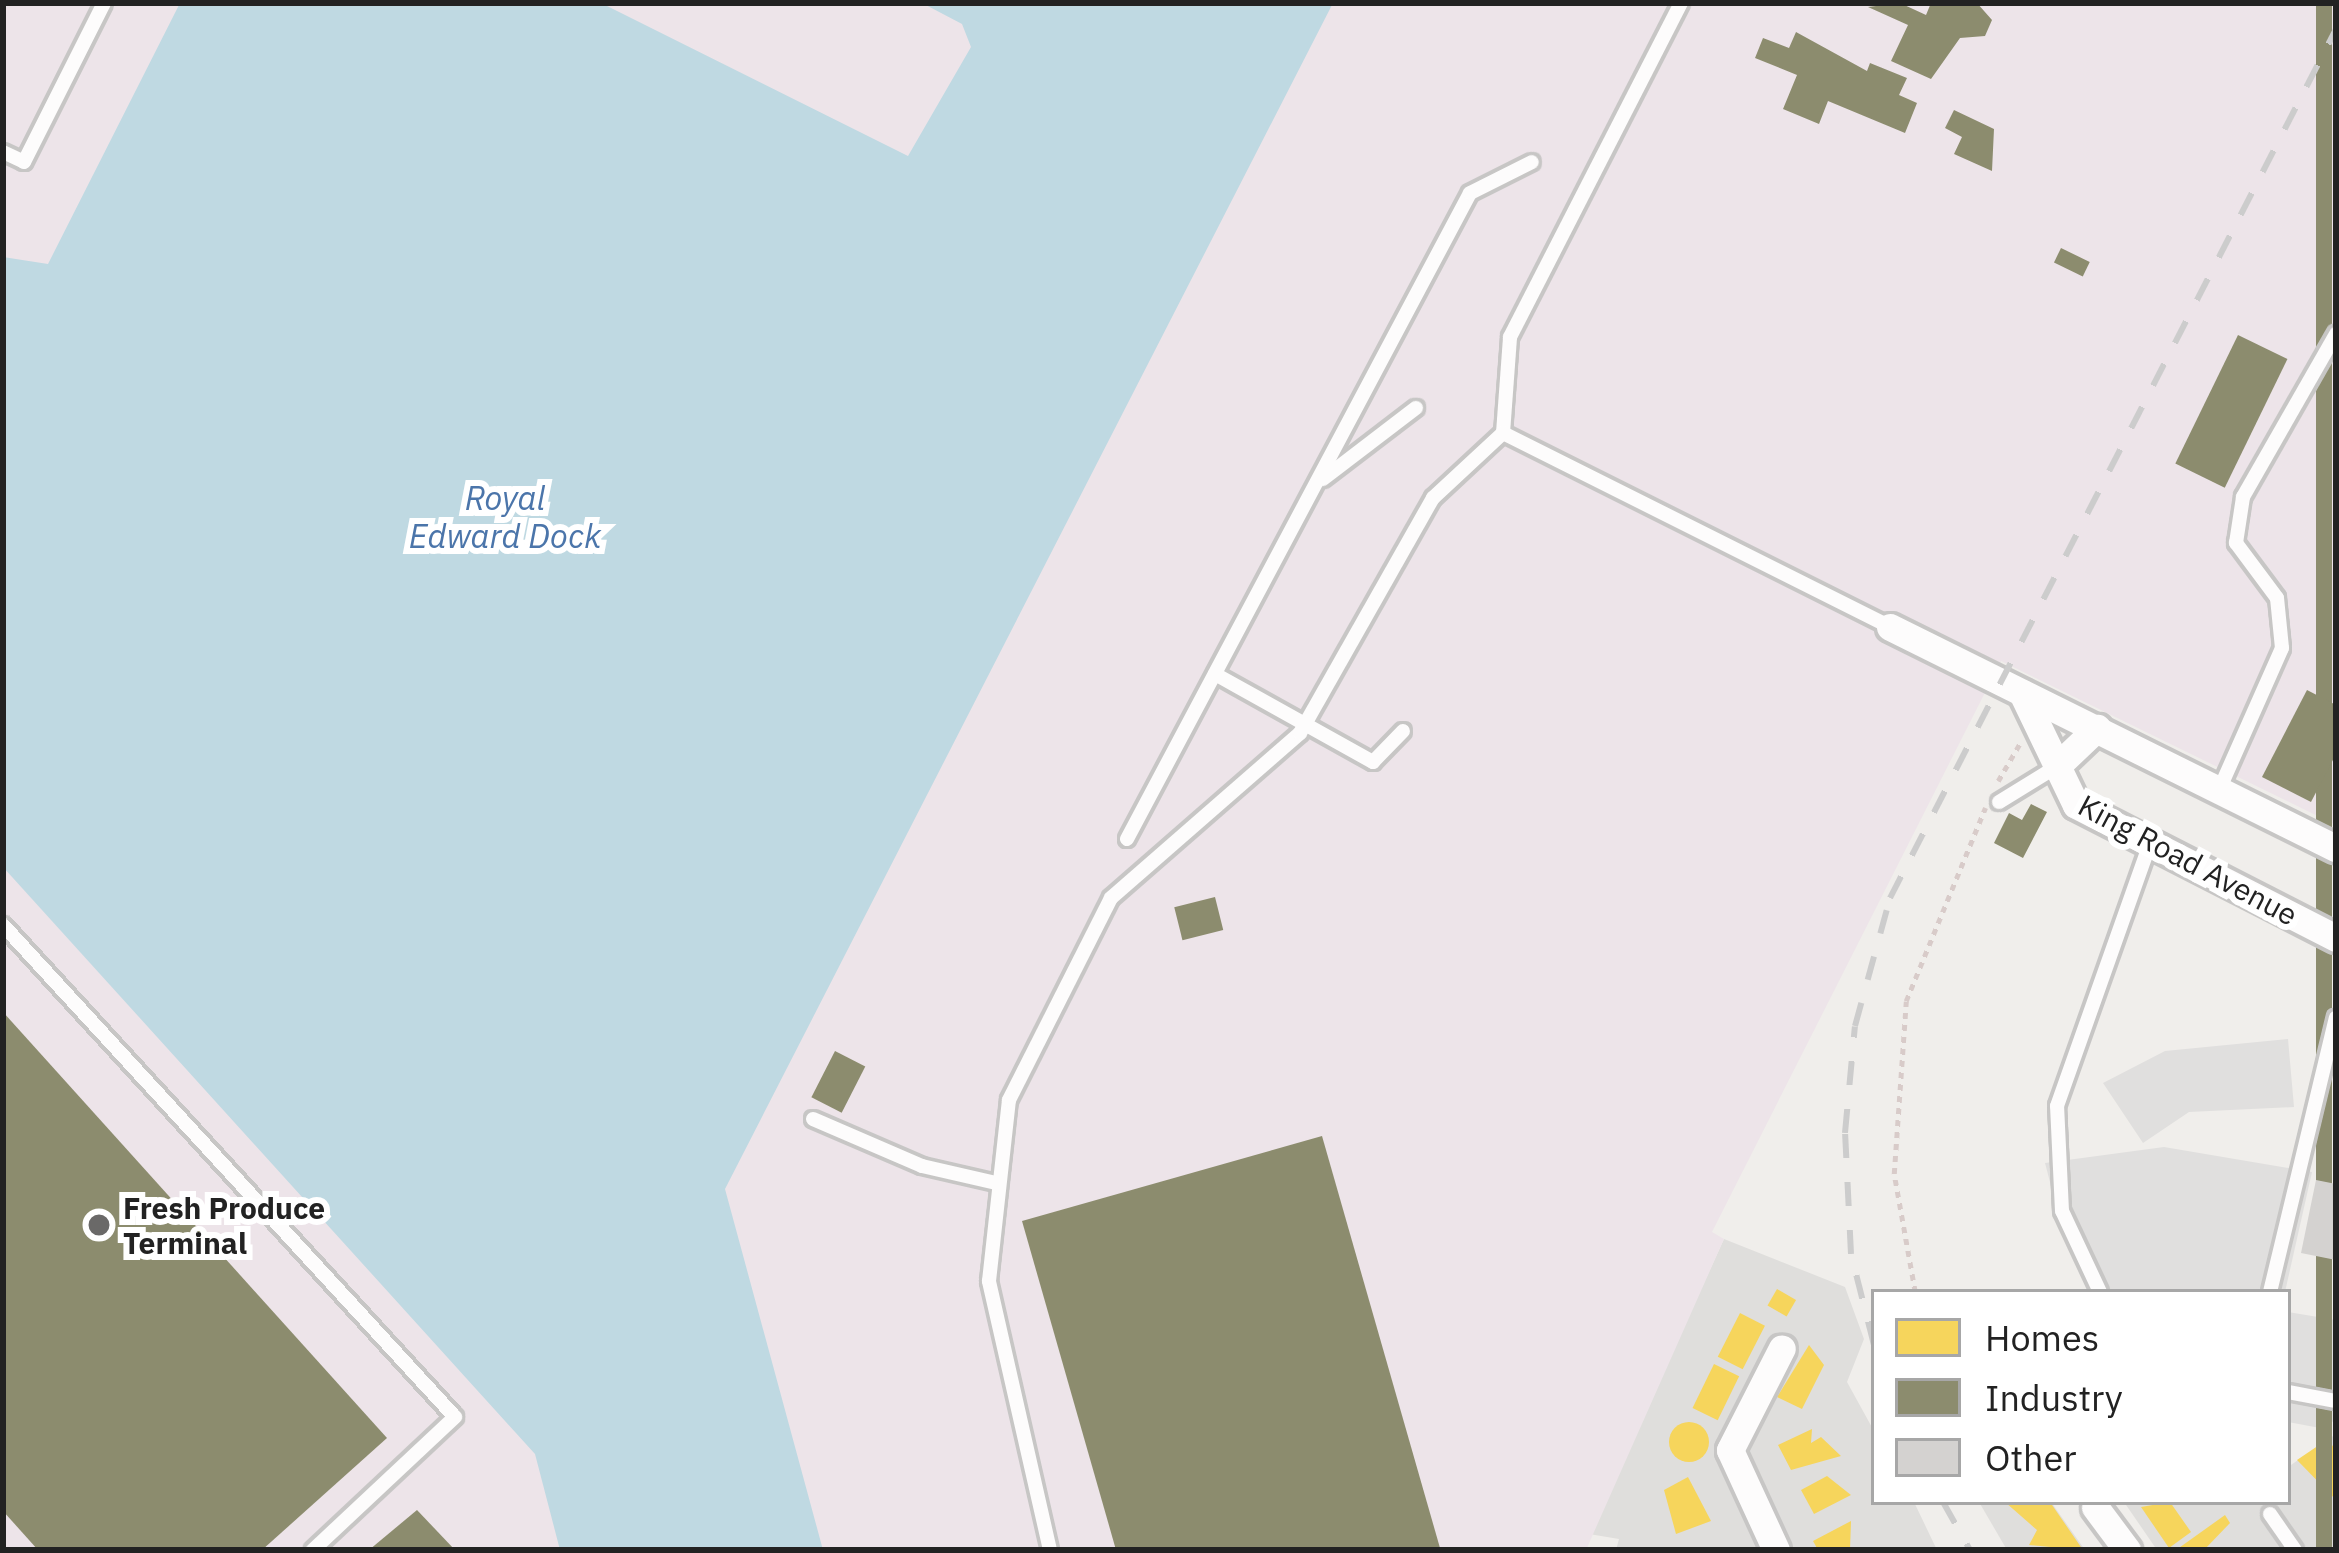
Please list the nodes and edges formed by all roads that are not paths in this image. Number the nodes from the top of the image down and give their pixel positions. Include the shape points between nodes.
1 (104, 3) edge
2 (1682, 3) edge
3 (3, 152) edge
4 (1532, 162) dead end
5 (2336, 334) edge
6 (1416, 408) dead end
7 (1503, 433) junction
8 (1315, 486) junction
9 (1890, 627) joint
10 (1215, 674) junction
11 (2022, 693) junction
12 (1306, 723) junction
13 (2097, 728) junction
14 (1403, 731) dead end
15 (2056, 767) junction
16 (2219, 788) junction
17 (1999, 802) dead end
18 (1127, 839) dead end
19 (2150, 846) junction
20 (2336, 848) edge
21 (3, 926) edge
22 (2336, 938) edge
23 (2336, 1018) edge
24 (2332, 1074) edge
25 (813, 1119) dead end
26 (996, 1183) junction
27 (2099, 1289) edge
28 (2271, 1289) edge
29 (1782, 1348) dead end
30 (2291, 1393) edge
31 (2336, 1401) edge
32 (1780, 1490) dead end
33 (1753, 1504) junction
34 (2091, 1505) edge
35 (2270, 1514) dead end
36 (313, 1550) edge
37 (1050, 1550) edge
38 (1776, 1550) edge
39 (2127, 1550) edge
40 (2295, 1550) edge

1 - 3 lane via 24,162
2 - 7 lane via 1510,337
4 - 8 lane via 1470,194
5 - 16 lane via 2243,497 2236,543 2277,598 2282,648
6 - 8 lane
7 - 9 lane
7 - 12 lane via 1433,498
8 - 10 lane
9 - 11 street
10 - 12 lane
10 - 18 lane
11 - 13 street
11 - 15 street, King Road Avenue
12 - 14 lane via 1373,762
12 - 26 lane via 1242,793 1111,898 1009,1100
13 - 15 street, King Road Avenue
13 - 16 street
15 - 17 lane
15 - 19 street, King Road Avenue via 2076,805
16 - 20 street
19 - 22 street, King Road Avenue
19 - 27 lane via 2056,1106 2062,1211
21 - 36 lane via 455,1417
23 - 24 lane
24 - 28 lane via 2298,1152
25 - 26 lane via 922,1166
26 - 37 lane via 989,1281 1001,1368
29 - 33 street via 1730,1450
30 - 31 lane
32 - 33 street
33 - 38 street
34 - 39 street
35 - 40 lane

